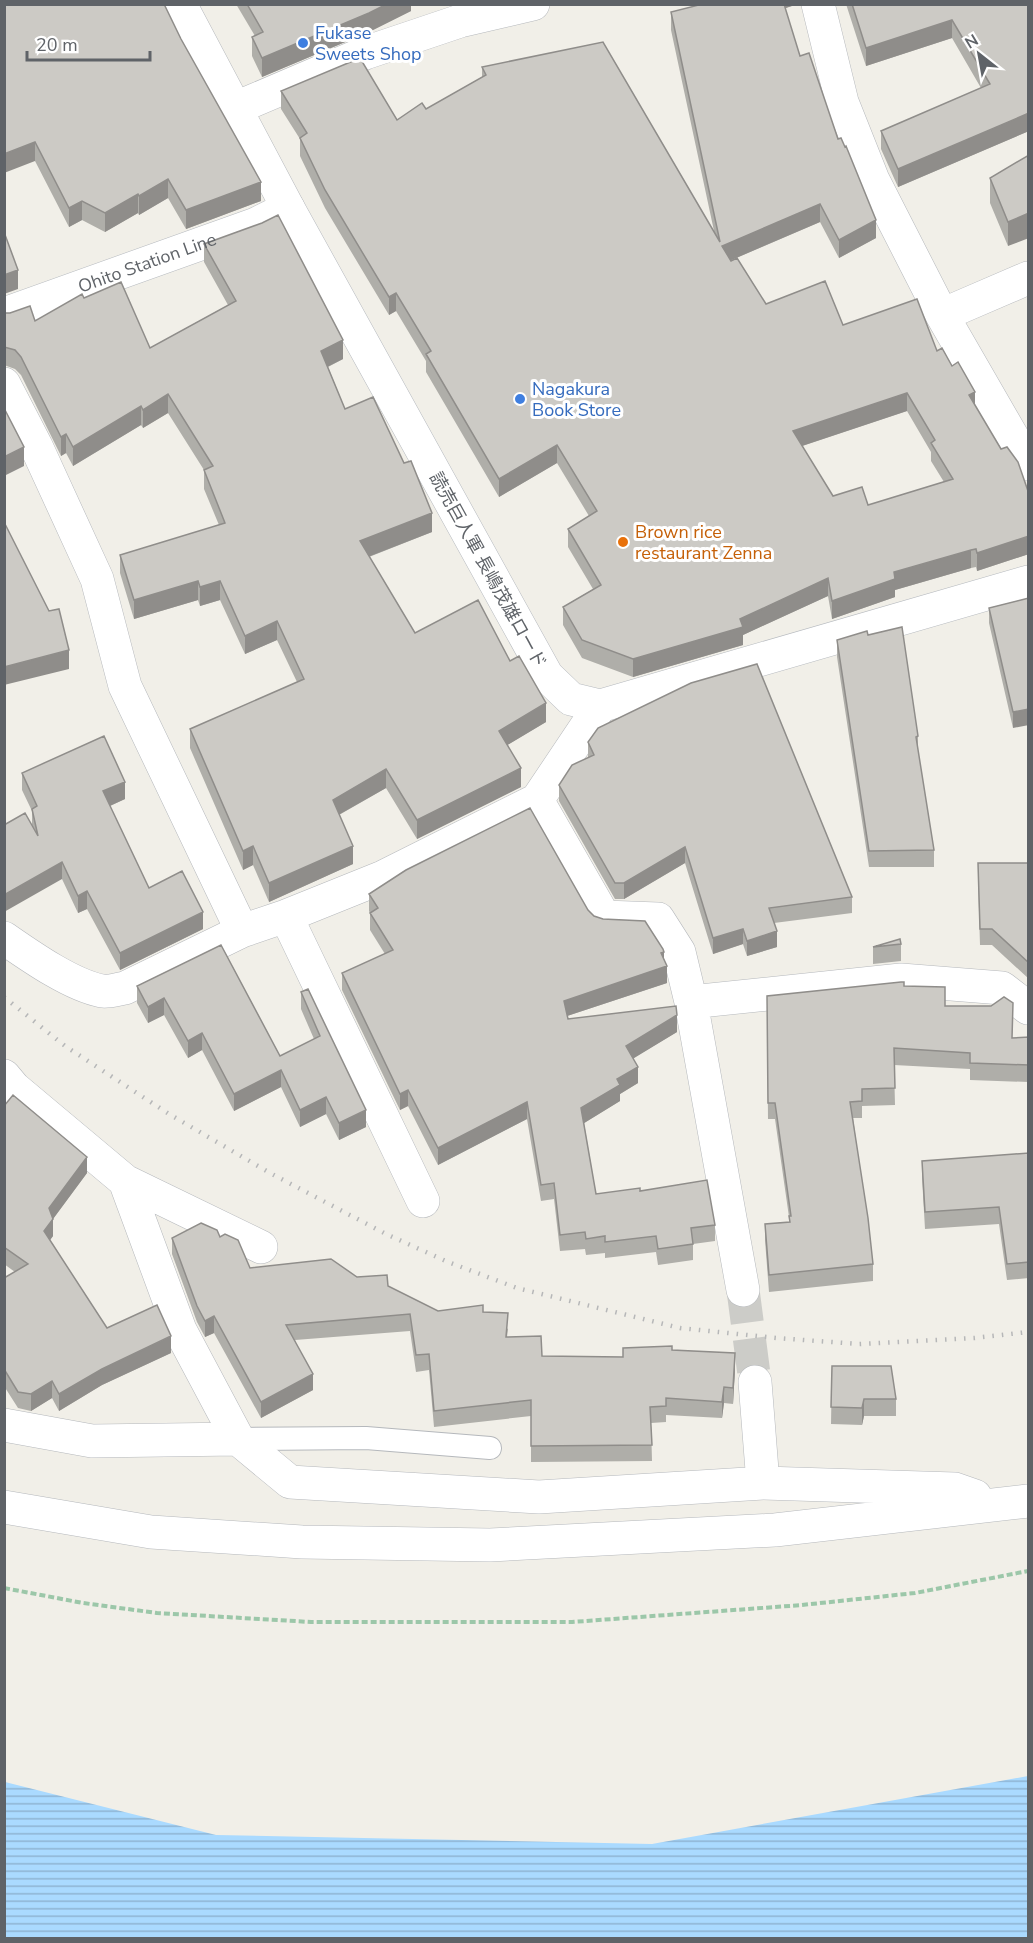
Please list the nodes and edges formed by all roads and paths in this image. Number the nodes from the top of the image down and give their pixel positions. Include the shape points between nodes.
1 (180, 4) edge
2 (533, 4) edge
3 (818, 4) edge
4 (236, 108) junction
5 (288, 208) junction
6 (1029, 278) edge
7 (4, 314) edge
8 (942, 315) junction
9 (4, 384) edge
10 (1029, 464) edge
11 (1029, 582) edge
12 (600, 706) junction
13 (537, 800) junction
14 (286, 916) junction
15 (242, 931) junction
16 (4, 938) edge
17 (691, 1002) junction
18 (1029, 1008) edge
19 (8, 1088) edge
20 (125, 1180) junction
21 (423, 1201) dead end
22 (261, 1247) dead end
23 (743, 1290) tunnel mouth
24 (755, 1382) tunnel mouth
25 (4, 1425) edge
26 (238, 1439) junction
27 (490, 1448) dead end
28 (763, 1483) junction
29 (1014, 1502) edge
30 (4, 1507) edge
31 (1029, 1571) edge
32 (4, 1588) edge

1 - 4 street, 読売巨人軍 長嶋茂雄ロード
2 - 4 street via 460,21 365,53
3 - 8 street via 842,102 873,180
4 - 5 street, 読売巨人軍 長嶋茂雄ロード
5 - 7 street, Ohito Station Line via 256,224
5 - 12 street, 読売巨人軍 長嶋茂雄ロード via 547,676 571,699
6 - 8 street
8 - 10 street
9 - 15 street via 97,579 125,686
11 - 12 street, 読売巨人軍 長嶋茂雄ロード
12 - 13 street
13 - 14 street via 383,877
13 - 17 street via 604,917 658,920 679,952
14 - 15 street
14 - 21 street
15 - 16 street via 125,988 105,992 81,984
17 - 18 street via 900,980 1002,988
17 - 23 street
19 - 20 street
20 - 22 street
20 - 26 street via 180,1330
24 - 28 street
25 - 26 street via 92,1441
26 - 27 lane via 366,1438
26 - 28 street via 290,1482 539,1497
28 - 29 street via 955,1489
29 - 30 street via 775,1530 490,1545 302,1542 151,1532
31 - 32 path via 915,1593 572,1622 311,1622 169,1614

